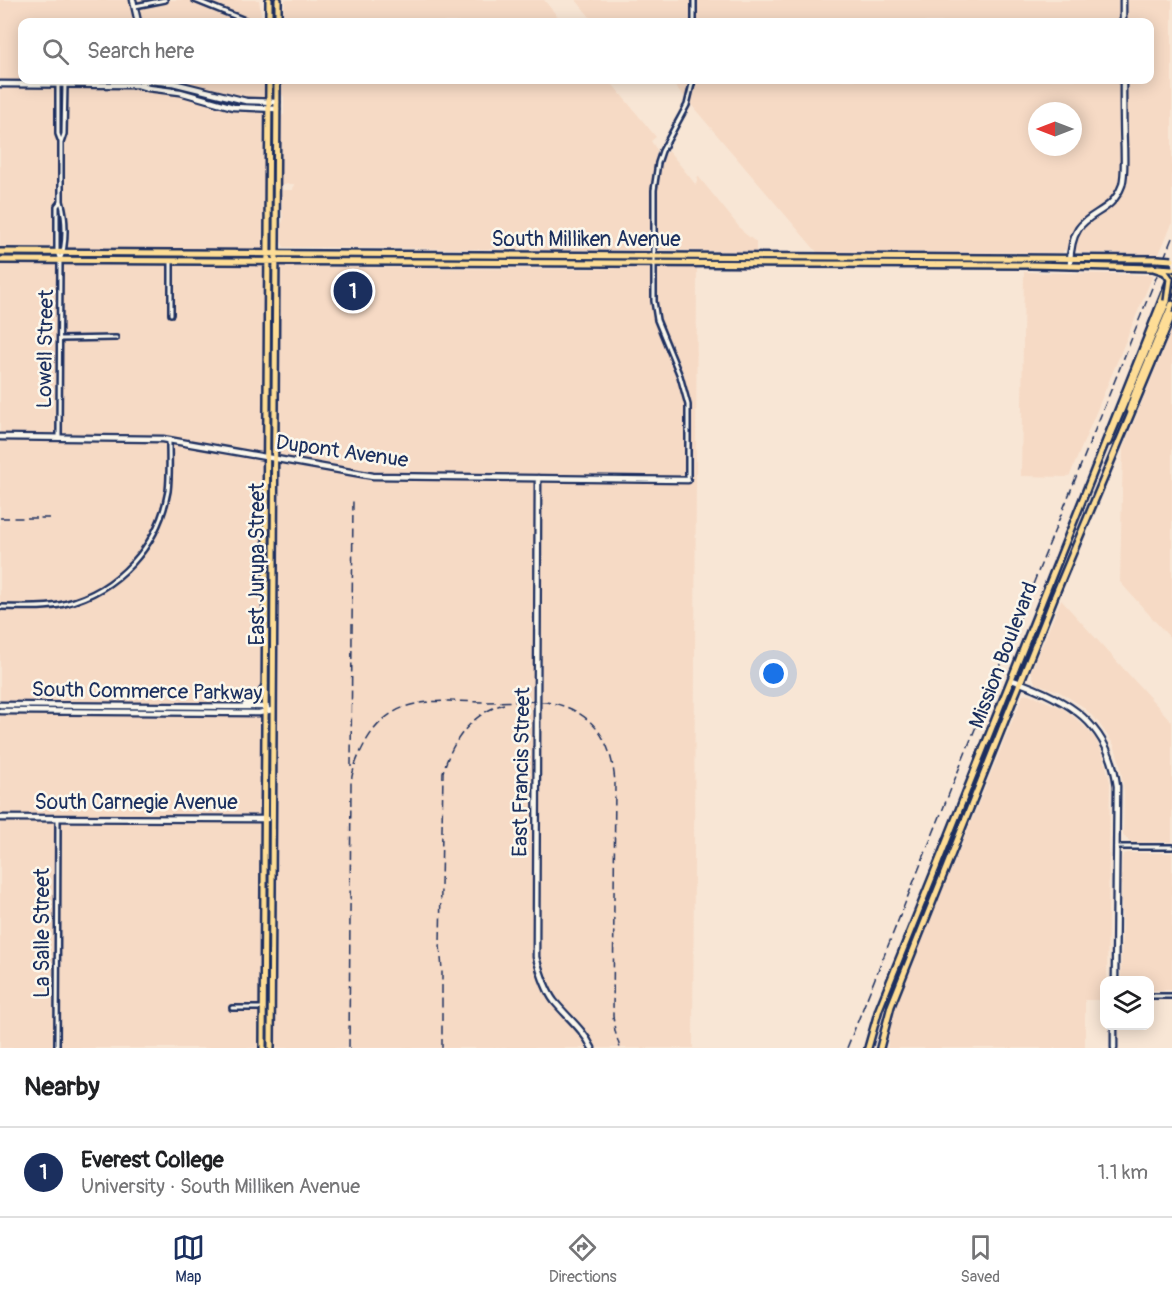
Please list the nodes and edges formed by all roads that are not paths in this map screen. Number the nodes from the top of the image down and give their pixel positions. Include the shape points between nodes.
1 (133, 0) edge
2 (165, 0) edge
3 (195, 0) edge
4 (269, 0) edge
5 (278, 0) edge
6 (694, 0) edge
7 (1123, 0) edge
8 (135, 6) junction
9 (137, 18) edge
10 (238, 18) edge
11 (269, 18) edge
12 (278, 18) edge
13 (694, 18) edge
14 (1123, 18) edge
15 (0, 84) edge
16 (58, 84) junction
17 (65, 84) joint
18 (141, 84) edge
19 (177, 84) edge
20 (269, 84) edge
21 (277, 84) edge
22 (692, 84) edge
23 (1123, 84) edge
24 (269, 102) junction
25 (277, 102) junction
26 (269, 109) junction
27 (277, 109) junction
28 (61, 143) junction
29 (61, 201) junction
30 (0, 252) edge
31 (60, 252) junction
32 (268, 254) junction
33 (277, 254) junction
34 (654, 256) junction
35 (886, 257) junction
36 (1070, 257) junction
37 (0, 260) edge
38 (60, 260) junction
39 (1172, 260) edge
40 (171, 261) junction
41 (268, 262) junction
42 (278, 262) junction
43 (654, 264) junction
44 (886, 264) junction
45 (1070, 266) junction
46 (1153, 268) junction
47 (1172, 269) edge
48 (1172, 276) edge
49 (1172, 289) edge
50 (1170, 304) edge
51 (171, 314) dead end
52 (1172, 315) edge
53 (116, 338) dead end
54 (60, 339) junction
55 (1122, 435) junction
56 (0, 437) edge
57 (59, 437) junction
58 (170, 440) junction
59 (267, 458) junction
60 (274, 460) junction
61 (538, 478) junction
62 (687, 480) joint
63 (1055, 569) junction
64 (0, 607) edge
65 (1012, 680) junction
66 (266, 681) junction
67 (1022, 683) junction
68 (0, 705) edge
69 (240, 707) junction
70 (265, 710) junction
71 (272, 710) junction
72 (0, 711) edge
73 (0, 818) edge
74 (58, 818) junction
75 (264, 819) junction
76 (273, 819) junction
77 (1116, 847) junction
78 (1172, 847) edge
79 (263, 874) junction
80 (272, 914) junction
81 (262, 932) junction
82 (271, 975) junction
83 (1115, 976) edge
84 (1154, 996) edge
85 (1172, 996) edge
86 (232, 1008) dead end
87 (262, 1008) junction
88 (1114, 1030) edge
89 (57, 1048) edge
90 (262, 1048) edge
91 (271, 1048) edge
92 (592, 1048) edge
93 (868, 1048) edge
94 (880, 1048) edge
95 (1114, 1048) edge

1 - 8 street
2 - 8 street
3 - 10 street
4 - 11 main road
5 - 12 main road
6 - 13 street
7 - 14 street
8 - 9 street
15 - 16 street
16 - 17 street
16 - 28 street, Lowell Street
17 - 28 street, Lowell Street
18 - 26 street via 232,107
19 - 24 street via 246,102
20 - 24 main road, East Jurupa Street
21 - 25 main road, East Jurupa Street
22 - 34 street via 687,105 658,163
23 - 36 street via 1122,185 1111,202 1077,229
24 - 25 street
24 - 26 main road, East Jurupa Street
25 - 27 main road, East Jurupa Street
26 - 27 street
26 - 32 main road, East Jurupa Street
27 - 33 main road, East Jurupa Street
28 - 29 street, Lowell Street
29 - 31 street, Lowell Street via 64,210
29 - 31 street, Lowell Street via 57,206
30 - 31 main road, South Milliken Avenue
31 - 32 main road, South Milliken Avenue
31 - 38 street, Lowell Street
32 - 33 main road, South Milliken Avenue
32 - 41 main road, East Jurupa Street
33 - 34 main road, South Milliken Avenue
33 - 42 main road, East Jurupa Street
34 - 35 main road, South Milliken Avenue
34 - 43 street
35 - 36 main road, South Milliken Avenue
35 - 44 main road
36 - 39 main road, South Milliken Avenue, bridge
36 - 45 street
37 - 38 main road, South Milliken Avenue
38 - 40 main road, South Milliken Avenue
38 - 54 street, Lowell Street
40 - 41 main road, South Milliken Avenue
40 - 51 street
41 - 42 main road, South Milliken Avenue
41 - 59 main road, East Jurupa Street
42 - 43 main road, South Milliken Avenue
42 - 60 main road, East Jurupa Street
43 - 44 main road, South Milliken Avenue
43 - 62 street via 657,320 688,405
44 - 45 main road, South Milliken Avenue
45 - 46 main road, South Milliken Avenue
46 - 47 main road, South Milliken Avenue, bridge
46 - 50 main road, bridge via 1170,279
48 - 63 main road, Mission Boulevard
49 - 50 main road, bridge
50 - 55 main road
50 - 63 main road
52 - 55 main road, Mission Boulevard
53 - 54 street
54 - 57 street, Lowell Street
55 - 67 main road, Mission Boulevard
56 - 57 street, Dupont Avenue
57 - 58 street, Dupont Avenue
58 - 59 street, Dupont Avenue
58 - 64 street via 168,491 162,512 147,545 128,568 105,587 77,600 50,606
59 - 60 street, Dupont Avenue
59 - 66 main road, East Jurupa Street
60 - 61 street, Dupont Avenue via 372,476
60 - 71 main road, East Jurupa Street
61 - 62 street, Dupont Avenue
61 - 92 street, East Francis Street via 536,957 552,998 582,1030
63 - 65 main road, Mission Boulevard
65 - 67 street
65 - 93 main road, Mission Boulevard via 879,1009
66 - 69 street via 261,695
66 - 70 main road, East Jurupa Street
67 - 77 street via 1073,708 1105,744 1117,786
67 - 94 main road, Mission Boulevard via 891,1006
68 - 69 street, South Commerce Parkway
69 - 70 street, South Commerce Parkway
70 - 71 street, South Commerce Parkway
70 - 72 street, South Commerce Parkway
70 - 75 main road, East Jurupa Street
71 - 76 main road, East Jurupa Street
73 - 74 street, South Carnegie Avenue
74 - 75 street, South Carnegie Avenue
74 - 89 street, La Salle Street
75 - 76 street, South Carnegie Avenue
75 - 79 main road, East Jurupa Street
76 - 80 main road, East Jurupa Street
77 - 78 street
77 - 83 street
79 - 80 main road via 266,908
79 - 81 main road, East Jurupa Street
80 - 82 main road, East Jurupa Street
81 - 82 main road via 268,937
81 - 87 main road, East Jurupa Street
82 - 91 main road, East Jurupa Street
84 - 85 street
86 - 87 street
87 - 90 main road, East Jurupa Street
88 - 95 street

